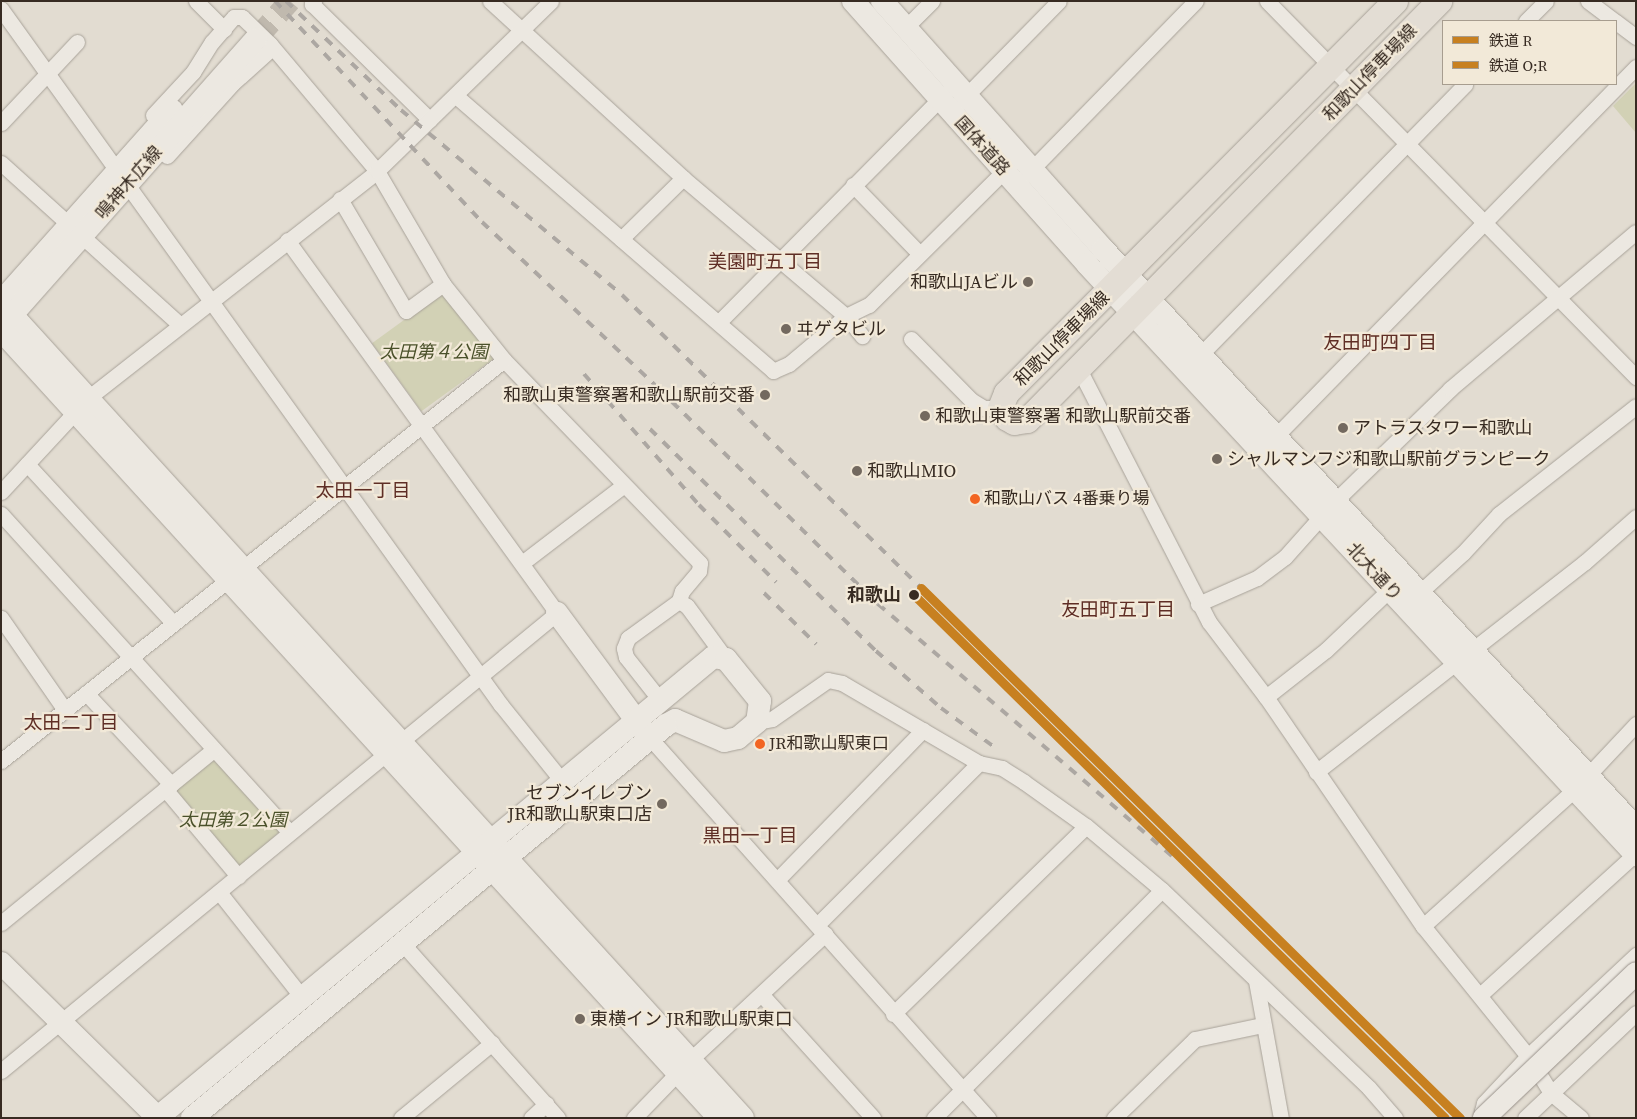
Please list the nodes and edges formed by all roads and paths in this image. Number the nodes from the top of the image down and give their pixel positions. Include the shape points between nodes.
1 (196, 1) edge
2 (490, 1) edge
3 (552, 1) edge
4 (853, 1) edge
5 (882, 1) edge
6 (932, 1) edge
7 (1058, 1) edge
8 (1196, 1) edge
9 (1267, 1) edge
10 (1395, 1) edge
11 (1439, 1) edge
12 (1546, 1) edge
13 (1588, 1) edge
14 (312, 2) edge
15 (1, 8) edge
16 (1527, 20) edge
17 (1615, 20) edge
18 (1617, 22) edge
19 (906, 28) junction
20 (224, 29) junction
21 (523, 31) junction
22 (1636, 37) edge
23 (258, 39) junction
24 (77, 42) dead end
25 (1332, 64) junction
26 (1636, 67) edge
27 (48, 73) junction
28 (1464, 85) edge
29 (961, 89) junction
30 (1356, 89) junction
31 (456, 96) junction
32 (945, 105) junction
33 (430, 120) junction
34 (1, 123) edge
35 (1407, 143) junction
36 (1026, 162) junction
37 (1, 163) edge
38 (377, 171) junction
39 (123, 177) junction
40 (683, 178) junction
41 (1010, 178) junction
42 (853, 185) junction
43 (340, 199) junction
44 (1483, 222) junction
45 (75, 231) junction
46 (1636, 232) edge
47 (621, 239) junction
48 (287, 240) junction
49 (919, 253) junction
50 (779, 260) junction
51 (1119, 282) junction
52 (443, 284) junction
53 (1559, 299) junction
54 (210, 301) junction
55 (1141, 306) junction
56 (3, 315) edge
57 (846, 316) junction
58 (719, 322) junction
59 (180, 325) junction
60 (862, 336) dead end
61 (911, 339) dead end
62 (1200, 355) junction
63 (504, 360) junction
64 (1079, 369) junction
65 (1636, 378) edge
66 (82, 404) junction
67 (1636, 406) edge
68 (1000, 408) junction
69 (423, 424) junction
70 (1268, 444) junction
71 (27, 464) junction
72 (624, 486) junction
73 (346, 487) junction
74 (1, 492) edge
75 (1328, 508) junction
76 (1, 514) edge
77 (1633, 524) edge
78 (522, 563) junction
79 (236, 574) junction
80 (1390, 588) junction
81 (1418, 593) junction
82 (679, 601) junction
83 (1198, 604) junction
84 (557, 613) junction
85 (1, 618) edge
86 (173, 623) junction
87 (1464, 655) junction
88 (131, 656) junction
89 (726, 659) junction
90 (481, 674) junction
91 (86, 693) junction
92 (1266, 697) junction
93 (660, 700) junction
94 (65, 710) junction
95 (635, 721) junction
96 (757, 722) junction
97 (1636, 724) edge
98 (923, 730) junction
99 (650, 738) junction
100 (393, 748) junction
101 (213, 750) junction
102 (4, 754) edge
103 (979, 763) junction
104 (1316, 772) junction
105 (563, 782) junction
106 (1582, 782) junction
107 (168, 786) junction
108 (1086, 826) junction
109 (1636, 828) edge
110 (289, 832) junction
111 (484, 847) junction
112 (1635, 854) edge
113 (499, 864) junction
114 (238, 876) junction
115 (778, 879) junction
116 (1162, 890) junction
117 (218, 892) junction
118 (1, 923) edge
119 (1423, 926) junction
120 (821, 930) junction
121 (402, 943) junction
122 (1636, 955) edge
123 (1, 963) edge
124 (1636, 973) edge
125 (1256, 981) junction
126 (1636, 991) edge
127 (762, 995) junction
128 (1480, 995) junction
129 (302, 997) junction
130 (1636, 1012) edge
131 (894, 1014) junction
132 (60, 1022) junction
133 (1262, 1025) junction
134 (492, 1043) junction
135 (1528, 1056) junction
136 (684, 1066) junction
137 (1, 1071) edge
138 (961, 1088) junction
139 (1551, 1093) junction
140 (546, 1104) junction
141 (158, 1118) edge
142 (192, 1118) edge
143 (401, 1118) edge
144 (531, 1118) edge
145 (558, 1118) edge
146 (634, 1118) edge
147 (719, 1118) edge
148 (743, 1118) edge
149 (873, 1118) edge
150 (934, 1118) edge
151 (988, 1118) edge
152 (1114, 1118) edge
153 (1281, 1118) edge
154 (1395, 1118) edge
155 (1484, 1118) edge
156 (1489, 1118) edge
157 (1504, 1118) edge
158 (1525, 1118) edge
159 (1580, 1118) edge

1 - 20 street
2 - 21 street
3 - 21 street
4 - 32 street, 国体道路
5 - 19 street, 国体道路
6 - 19 street
7 - 29 street
8 - 36 street
9 - 25 street
10 - 25 main road, 和歌山停車場線
11 - 30 main road, 和歌山停車場線
12 - 16 street
13 - 17 street
14 - 33 street
15 - 27 street
18 - 22 street
19 - 29 street, 国体道路
20 - 23 street via 234,17 242,17
20 - 39 street via 193,72 125,146
21 - 31 street
21 - 40 street
23 - 38 street
23 - 39 street, 鳴神木広線
23 - 39 street via 233,83 143,183
24 - 27 street
25 - 30 street
25 - 51 main road, 和歌山停車場線
26 - 44 street
27 - 34 street
27 - 39 street
28 - 35 street
29 - 32 street
29 - 36 street, 国体道路
30 - 35 street
30 - 55 main road, 和歌山停車場線
31 - 33 street
31 - 47 street
32 - 41 street, 国体道路
32 - 42 street
33 - 38 street
35 - 44 street
35 - 62 street
36 - 41 street
36 - 51 street, 国体道路
37 - 45 street
38 - 43 street
38 - 52 street
39 - 45 street, 鳴神木広線
39 - 54 street
40 - 47 street
40 - 50 street
41 - 49 street
41 - 51 street, 国体道路
42 - 49 street
42 - 50 street
43 - 48 street
43 - 52 street via 406,311
44 - 53 street
44 - 70 street
45 - 56 street, 鳴神木広線
45 - 59 street
46 - 53 street
47 - 58 street
48 - 54 street
48 - 69 street
49 - 57 street via 869,305
50 - 57 street
50 - 58 street
51 - 55 street, 北大通り
51 - 68 main road, 和歌山停車場線 via 1006,394
52 - 63 street
53 - 65 street
53 - 75 street via 1450,389
54 - 59 street
54 - 73 street
55 - 62 street, 北大通り
55 - 64 main road, 和歌山停車場線
55 - 70 street, 北大通り
56 - 66 street
57 - 58 street via 789,364 773,371
57 - 60 street
59 - 66 street
61 - 68 street via 971,400 984,408
62 - 70 street, 北大通り
63 - 69 street
63 - 72 street
64 - 68 main road, 和歌山停車場線 via 1027,420 1014,422
64 - 83 street
66 - 71 street
66 - 79 street
67 - 81 street via 1499,514 1463,553
69 - 73 street
69 - 78 street
70 - 75 street, 北大通り
71 - 74 street
71 - 86 street
72 - 78 street
72 - 82 street via 700,563 699,570 682,590
73 - 79 street
73 - 90 street
75 - 80 street, 北大通り
75 - 81 street, 北大通り
75 - 83 street via 1285,558 1257,578
76 - 88 street
77 - 87 street
78 - 84 street
79 - 86 street
79 - 100 street
80 - 87 street, 北大通り
80 - 92 street via 1326,650
81 - 87 street, 北大通り
82 - 89 street via 687,606
82 - 93 street via 628,638 624,648 626,657
83 - 92 street
84 - 90 street
84 - 95 street
85 - 94 street
86 - 88 street
87 - 104 street
87 - 106 street, 北大通り
88 - 91 street
88 - 101 street
89 - 93 street via 713,657
89 - 96 street via 760,701
90 - 100 street
90 - 105 street via 501,705
91 - 94 street
91 - 107 street
92 - 104 street
93 - 95 street
94 - 102 street
95 - 99 street
95 - 105 street
96 - 98 street via 772,719 828,680 842,683
96 - 99 street via 738,738 724,741 676,720
97 - 106 street
98 - 103 street
98 - 115 street
99 - 113 street
99 - 115 street
100 - 110 street
100 - 111 street
101 - 107 street
101 - 110 street
103 - 108 street via 1002,768
103 - 120 street
104 - 119 street
105 - 111 street
106 - 109 street, 北大通り
106 - 112 street, 北大通り
106 - 119 street
107 - 114 street
107 - 118 street
108 - 116 street
108 - 131 street
110 - 114 street
111 - 113 street
111 - 129 street
112 - 128 street
113 - 121 street
113 - 136 street
114 - 117 street
115 - 120 street
116 - 125 street
116 - 138 street
117 - 129 street
117 - 132 street
119 - 128 street
120 - 127 street
120 - 131 street
121 - 134 street
121 - 142 street
122 - 135 street
123 - 132 street
124 - 155 street, bridge
125 - 133 street
125 - 154 street via 1369,1088
126 - 157 street
127 - 136 street
127 - 149 street
128 - 135 street
129 - 141 street
130 - 139 street
131 - 138 street
132 - 137 street
132 - 141 street
133 - 152 street via 1196,1039
133 - 153 street
134 - 140 street
134 - 143 street
135 - 139 street
135 - 156 street via 1484,1103 1482,1111
136 - 146 street
136 - 147 street
136 - 148 street
138 - 150 street
138 - 151 street
139 - 158 street
139 - 159 street
140 - 144 street
140 - 145 street

